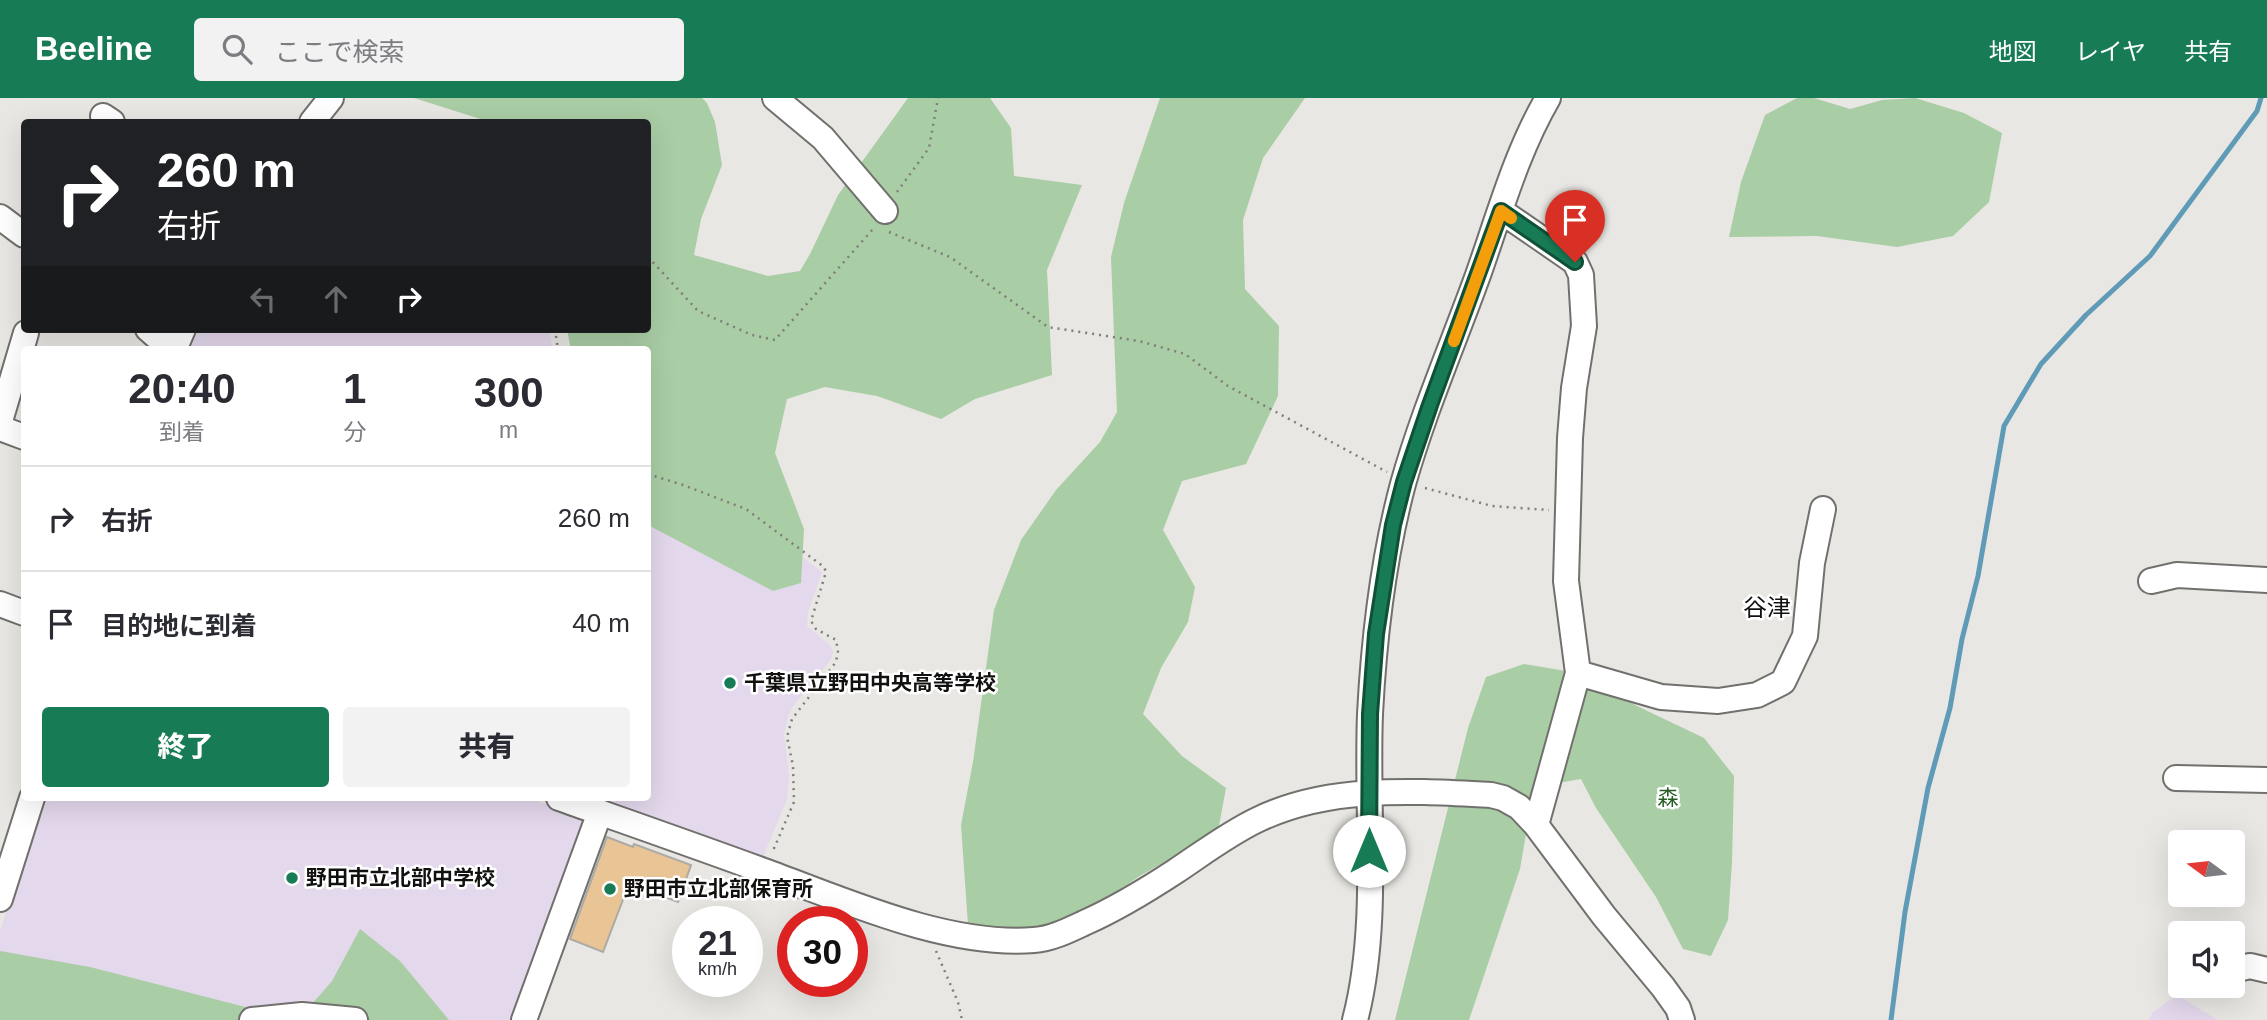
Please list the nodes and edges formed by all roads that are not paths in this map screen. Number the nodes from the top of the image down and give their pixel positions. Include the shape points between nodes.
1 (331, 98) edge
2 (775, 98) edge
3 (1548, 98) edge
4 (314, 119) edge
5 (1501, 211) junction
6 (0, 217) edge
7 (886, 221) road end
8 (21, 233) edge
9 (26, 333) dead end
10 (153, 333) edge
11 (22, 346) edge
12 (168, 346) edge
13 (21, 350) edge
14 (0, 421) edge
15 (0, 428) edge
16 (21, 436) edge
17 (1824, 509) dead end
18 (2267, 580) edge
19 (2151, 581) dead end
20 (0, 604) edge
21 (21, 612) edge
22 (1578, 673) junction
23 (2176, 778) dead end
24 (2267, 780) edge
25 (1368, 794) junction
26 (31, 801) edge
27 (568, 801) edge
28 (600, 812) junction
29 (1536, 825) junction
30 (6, 864) edge
31 (0, 898) edge
32 (2245, 967) edge
33 (2267, 970) edge
34 (251, 1020) edge
35 (355, 1020) edge
36 (524, 1020) edge
37 (1355, 1020) edge
38 (1682, 1020) edge

1 - 4 street
2 - 7 street via 823,138
3 - 5 street via 1517,162
5 - 22 street via 1575,262 1581,275 1584,326 1572,413 1566,581
5 - 25 street via 1404,482 1391,536 1376,634
6 - 8 street
9 - 11 street
10 - 12 street
13 - 14 street
15 - 16 street
17 - 22 street via 1812,563 1805,636 1783,682 1757,695 1718,701 1661,697
18 - 19 street via 2177,575
20 - 21 street
22 - 29 street
23 - 24 street
25 - 28 street via 1298,802 1257,820 1103,915 1036,940 995,940 924,926
25 - 29 street via 1491,795 1519,807
25 - 37 street via 1366,962
26 - 30 street
27 - 28 street
28 - 36 street
29 - 38 street via 1663,986
30 - 31 street
32 - 33 street
34 - 35 street via 302,1015

